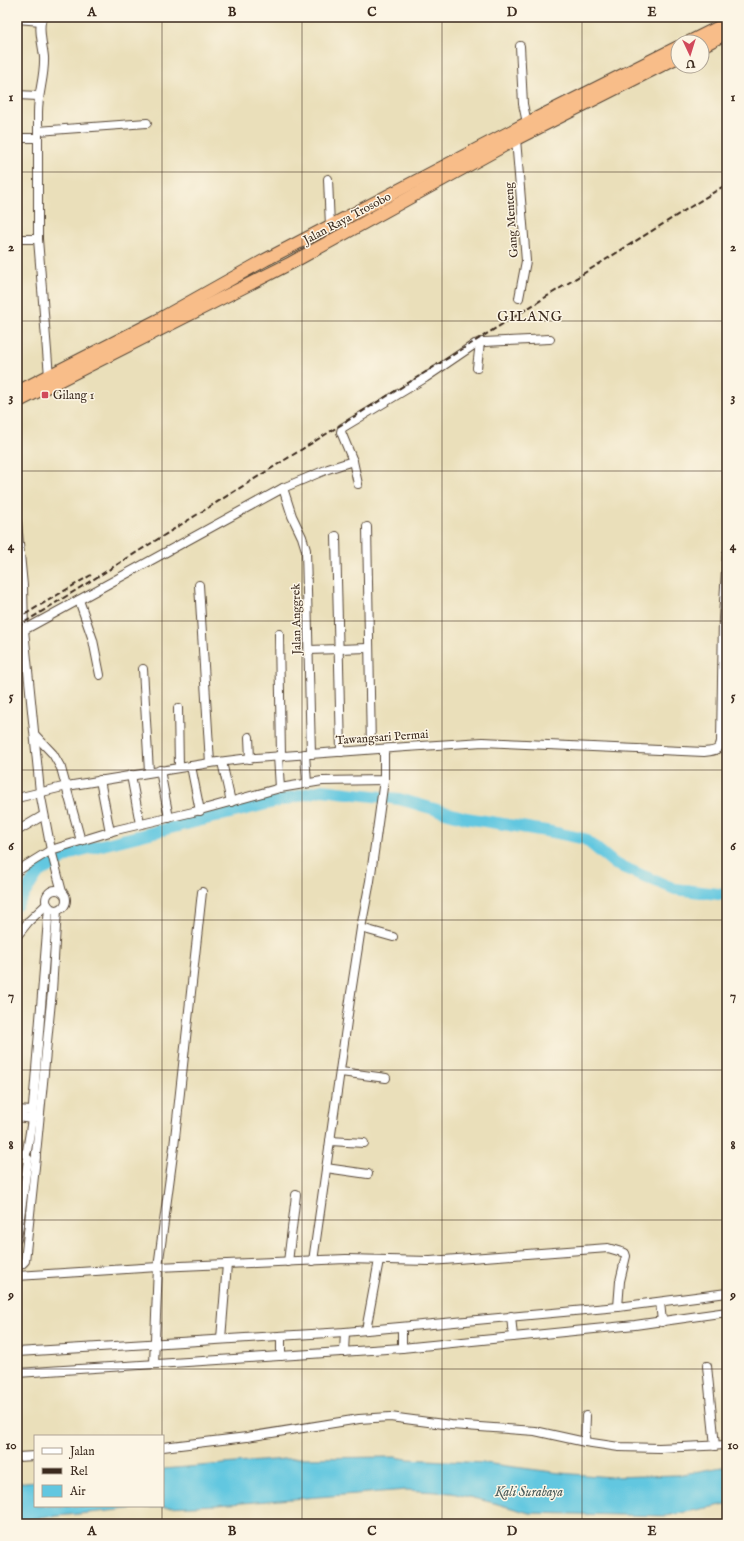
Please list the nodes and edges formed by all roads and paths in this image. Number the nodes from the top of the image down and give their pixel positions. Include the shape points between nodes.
1 (17, 19) edge
2 (42, 19) edge
3 (726, 25) edge
4 (706, 34) edge
5 (710, 39) edge
6 (520, 46) dead end
7 (670, 51) edge
8 (670, 61) edge
9 (17, 95) edge
10 (38, 96) junction
11 (147, 122) dead end
12 (527, 123) junction
13 (38, 135) junction
14 (17, 138) edge
15 (516, 139) junction
16 (328, 179) dead end
17 (330, 226) junction
18 (308, 238) junction
19 (17, 239) edge
20 (38, 239) junction
21 (292, 246) junction
22 (315, 249) junction
23 (301, 257) junction
24 (519, 298) dead end
25 (550, 340) dead end
26 (480, 342) junction
27 (477, 368) dead end
28 (49, 376) junction
29 (17, 392) edge
30 (17, 402) edge
31 (353, 461) junction
32 (358, 484) dead end
33 (283, 488) junction
34 (17, 522) edge
35 (367, 527) dead end
36 (336, 536) dead end
37 (727, 554) edge
38 (199, 585) dead end
39 (79, 600) junction
40 (24, 630) junction
41 (279, 634) dead end
42 (368, 648) junction
43 (339, 649) junction
44 (309, 650) junction
45 (142, 669) dead end
46 (100, 675) dead end
47 (178, 708) dead end
48 (35, 735) junction
49 (249, 737) dead end
50 (371, 749) junction
51 (384, 749) junction
52 (340, 752) junction
53 (308, 754) junction
54 (279, 756) junction
55 (250, 759) junction
56 (222, 762) junction
57 (210, 763) junction
58 (191, 766) junction
59 (179, 767) junction
60 (160, 770) junction
61 (149, 772) junction
62 (131, 775) junction
63 (100, 780) junction
64 (384, 782) junction
65 (307, 784) junction
66 (67, 786) junction
67 (280, 788) junction
68 (40, 792) junction
69 (17, 798) edge
70 (231, 802) junction
71 (200, 811) junction
72 (44, 815) junction
73 (169, 818) junction
74 (140, 824) junction
75 (17, 831) edge
76 (110, 832) junction
77 (81, 841) junction
78 (51, 853) junction
79 (17, 871) edge
80 (57, 876) junction
81 (62, 892) junction
82 (202, 892) dead end
83 (49, 893) junction
84 (48, 905) junction
85 (57, 910) junction
86 (361, 928) junction
87 (17, 936) edge
88 (393, 937) dead end
89 (43, 990) junction
90 (52, 992) junction
91 (40, 1070) junction
92 (340, 1072) junction
93 (386, 1078) dead end
94 (17, 1110) edge
95 (32, 1115) junction
96 (17, 1117) edge
97 (330, 1141) junction
98 (364, 1143) dead end
99 (17, 1153) edge
100 (31, 1155) junction
101 (326, 1168) junction
102 (368, 1174) dead end
103 (20, 1188) edge
104 (296, 1195) dead end
105 (20, 1196) edge
106 (20, 1212) junction
107 (31, 1214) junction
108 (17, 1239) edge
109 (379, 1260) junction
110 (313, 1261) junction
111 (288, 1262) junction
112 (227, 1264) junction
113 (17, 1267) edge
114 (158, 1267) junction
115 (17, 1276) edge
116 (727, 1293) edge
117 (660, 1304) junction
118 (618, 1307) junction
119 (727, 1312) edge
120 (512, 1318) junction
121 (662, 1321) junction
122 (402, 1329) junction
123 (366, 1330) junction
124 (345, 1334) junction
125 (513, 1336) junction
126 (281, 1338) junction
127 (221, 1339) junction
128 (154, 1345) junction
129 (402, 1347) junction
130 (344, 1351) junction
131 (17, 1352) edge
132 (281, 1355) junction
133 (154, 1362) junction
134 (707, 1366) dead end
135 (17, 1373) edge
136 (586, 1416) dead end
137 (586, 1442) junction
138 (727, 1445) edge
139 (715, 1446) junction
140 (164, 1447) edge
141 (34, 1456) edge
142 (17, 1457) edge

1 - 2 street
2 - 10 street via 44,77
3 - 4 highway
3 - 5 highway
6 - 12 street
7 - 12 highway, Jalan Raya Trosobo
8 - 15 highway, Jalan Raya Trosobo
9 - 10 street
10 - 13 street
11 - 13 street
12 - 17 highway, Jalan Raya Trosobo
13 - 14 street
13 - 20 street
15 - 22 highway, Jalan Raya Trosobo
15 - 24 street, Gang Menteng via 526,261
16 - 17 street
17 - 18 highway, Jalan Raya Trosobo
18 - 21 highway, Jalan Raya Trosobo
18 - 22 highway via 309,244
19 - 20 street
20 - 28 street
21 - 23 highway
21 - 28 highway, Jalan Raya Trosobo via 158,320
22 - 23 highway, Jalan Raya Trosobo
23 - 30 highway, Jalan Raya Trosobo
25 - 26 street
26 - 27 street
26 - 31 street via 342,428 341,432
28 - 29 highway, Jalan Raya Trosobo
31 - 32 street
31 - 33 street
33 - 39 street
33 - 44 street, Jalan Anggrek via 305,544
34 - 40 street
35 - 42 street
36 - 43 street
37 - 51 street, Tawangsari Permai via 721,741 718,749 704,752 483,742
38 - 57 street
39 - 40 street
39 - 46 street via 93,640
40 - 48 street
41 - 54 street
42 - 43 street
42 - 50 street
43 - 44 street
43 - 52 street
44 - 53 street, Jalan Anggrek
45 - 61 street
47 - 59 street
48 - 66 street via 56,758
48 - 68 street
49 - 55 street
50 - 51 street, Tawangsari Permai
50 - 52 street, Tawangsari Permai
51 - 64 street
52 - 53 street, Tawangsari Permai
53 - 54 street, Tawangsari Permai
53 - 65 street, Jalan Anggrek
54 - 55 street, Tawangsari Permai
54 - 67 street
55 - 56 street, Tawangsari Permai
56 - 57 street, Tawangsari Permai
56 - 70 street
57 - 58 street, Tawangsari Permai
58 - 59 street, Tawangsari Permai
58 - 71 street
59 - 60 street, Tawangsari Permai
60 - 61 street, Tawangsari Permai
60 - 73 street
61 - 62 street, Tawangsari Permai
62 - 63 street, Tawangsari Permai
62 - 74 street
63 - 66 street, Tawangsari Permai
63 - 76 street
64 - 65 street via 344,780
64 - 86 street
65 - 67 street
66 - 68 street, Tawangsari Permai
66 - 77 street
67 - 70 street
68 - 69 street, Tawangsari Permai
68 - 72 street
70 - 71 street
71 - 73 street
72 - 75 street
72 - 78 street
73 - 74 street
74 - 76 street
76 - 77 street
77 - 78 street
78 - 79 street
78 - 80 street
80 - 81 street
80 - 83 street
81 - 83 street via 58,890
81 - 85 street via 65,902
82 - 114 street
83 - 84 street
84 - 85 street
84 - 87 street via 29,921
84 - 89 street
85 - 90 street
86 - 88 street
86 - 92 street
89 - 90 street
89 - 91 street
90 - 91 street
91 - 95 street
91 - 100 street
92 - 93 street
92 - 97 street
94 - 95 street
95 - 96 street
95 - 100 street
97 - 98 street
97 - 101 street
99 - 100 street
100 - 103 street
100 - 107 street
101 - 102 street
101 - 110 street
103 - 105 street
104 - 111 street
105 - 106 street
106 - 107 street
106 - 108 street
107 - 113 street via 25,1261
109 - 110 street
109 - 118 street via 430,1261 608,1248 625,1253 626,1256 620,1281
109 - 123 street
110 - 111 street
111 - 112 street
112 - 114 street
112 - 127 street
114 - 115 street
114 - 128 street
116 - 117 street
117 - 118 street
117 - 121 street
118 - 120 street
119 - 121 street
120 - 122 street
120 - 125 street
121 - 125 street
122 - 123 street
122 - 129 street
123 - 124 street
124 - 126 street
124 - 130 street
125 - 129 street
126 - 127 street
126 - 132 street
127 - 128 street
128 - 131 street
128 - 133 street
129 - 130 street
130 - 132 street
132 - 133 street
133 - 135 street
134 - 139 street
136 - 137 street
137 - 139 street via 628,1448
137 - 140 street via 535,1431 390,1417 359,1419
138 - 139 street
141 - 142 street

